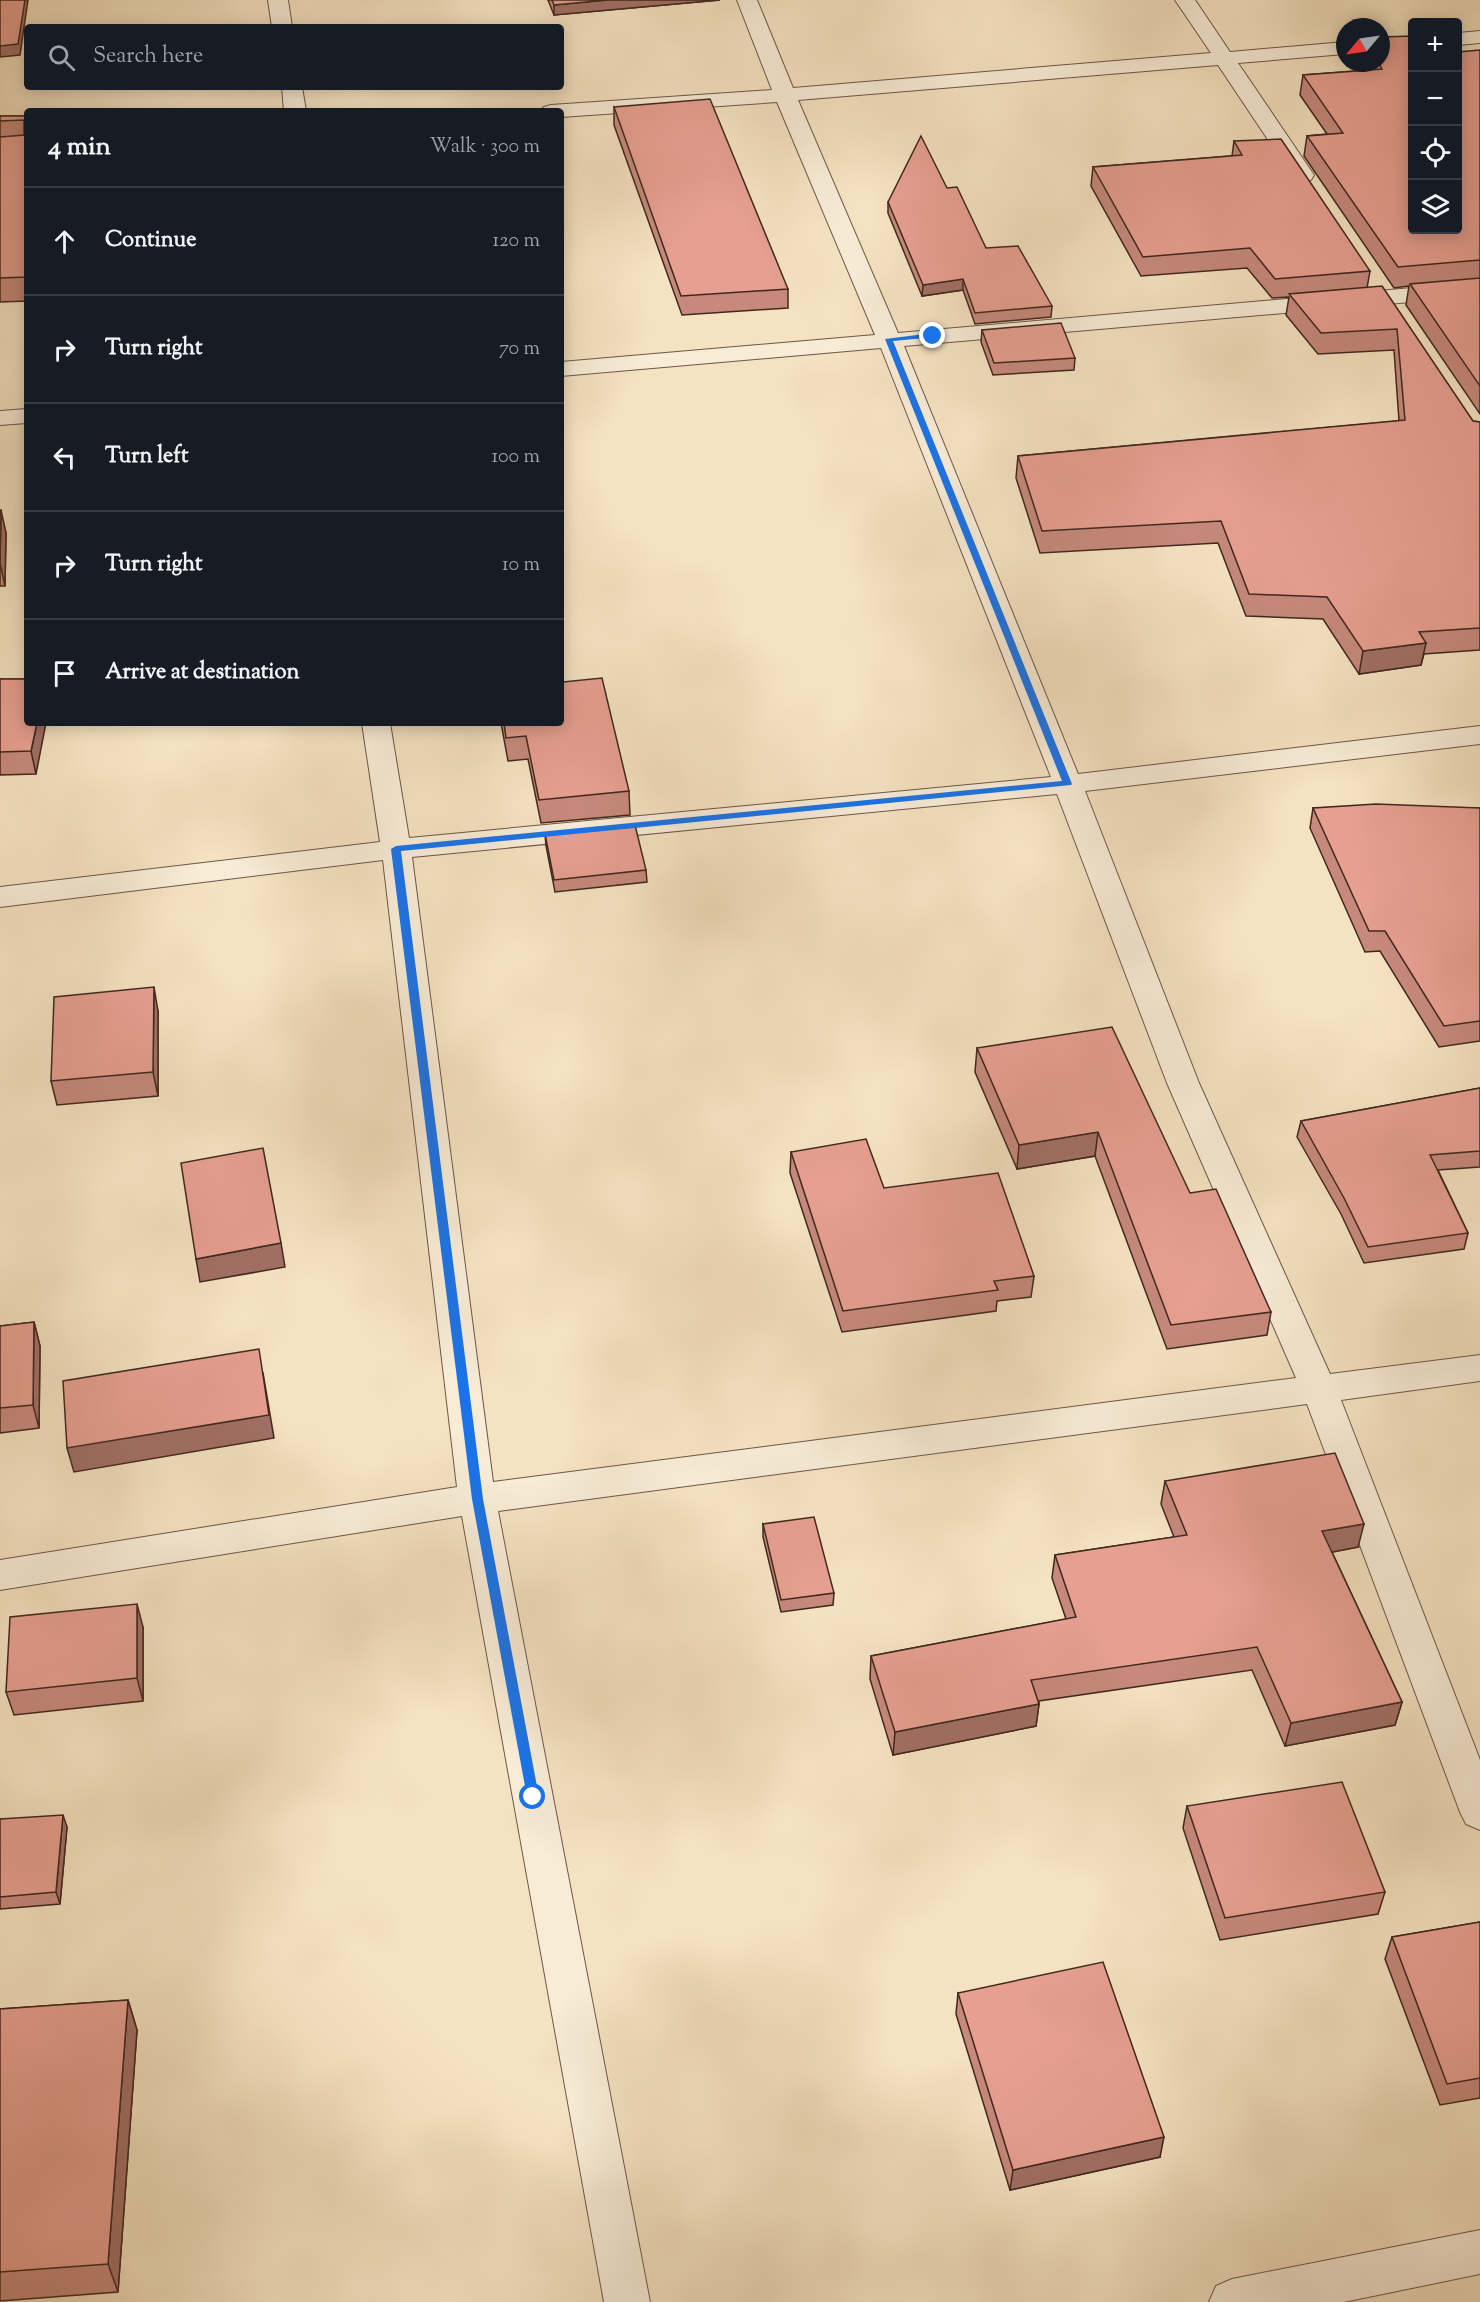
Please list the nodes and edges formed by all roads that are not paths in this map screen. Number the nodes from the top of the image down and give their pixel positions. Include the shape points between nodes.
1 (278, 0) edge
2 (747, 0) edge
3 (1185, 0) edge
4 (282, 24) edge
5 (1480, 37) edge
6 (1462, 39) edge
7 (1336, 49) edge
8 (1223, 59) junction
9 (292, 90) edge
10 (785, 95) junction
11 (295, 108) edge
12 (564, 110) edge
13 (1315, 192) edge
14 (1381, 287) junction
15 (1480, 289) edge
16 (1401, 317) edge
17 (889, 339) junction
18 (564, 369) edge
19 (24, 416) edge
20 (0, 418) edge
21 (376, 726) edge
22 (1480, 735) edge
23 (1068, 784) junction
24 (396, 849) junction
25 (0, 897) edge
26 (1480, 1368) edge
27 (1319, 1390) junction
28 (477, 1499) junction
29 (0, 1575) edge
30 (1480, 1812) edge
31 (1480, 2252) edge
32 (627, 2302) edge
33 (1232, 2302) edge

1 - 4 street
2 - 10 street
3 - 8 street
5 - 6 street
7 - 8 street
8 - 10 street
8 - 13 street
9 - 11 street
10 - 12 street
10 - 17 street
14 - 15 street
14 - 16 street
14 - 17 street
17 - 18 street
17 - 23 street
19 - 20 street
21 - 24 street
22 - 23 street
23 - 24 street
23 - 27 street via 1183,1083
24 - 25 street
24 - 28 street
26 - 27 street
27 - 28 street
27 - 30 street
28 - 29 street
28 - 32 street
31 - 33 street

